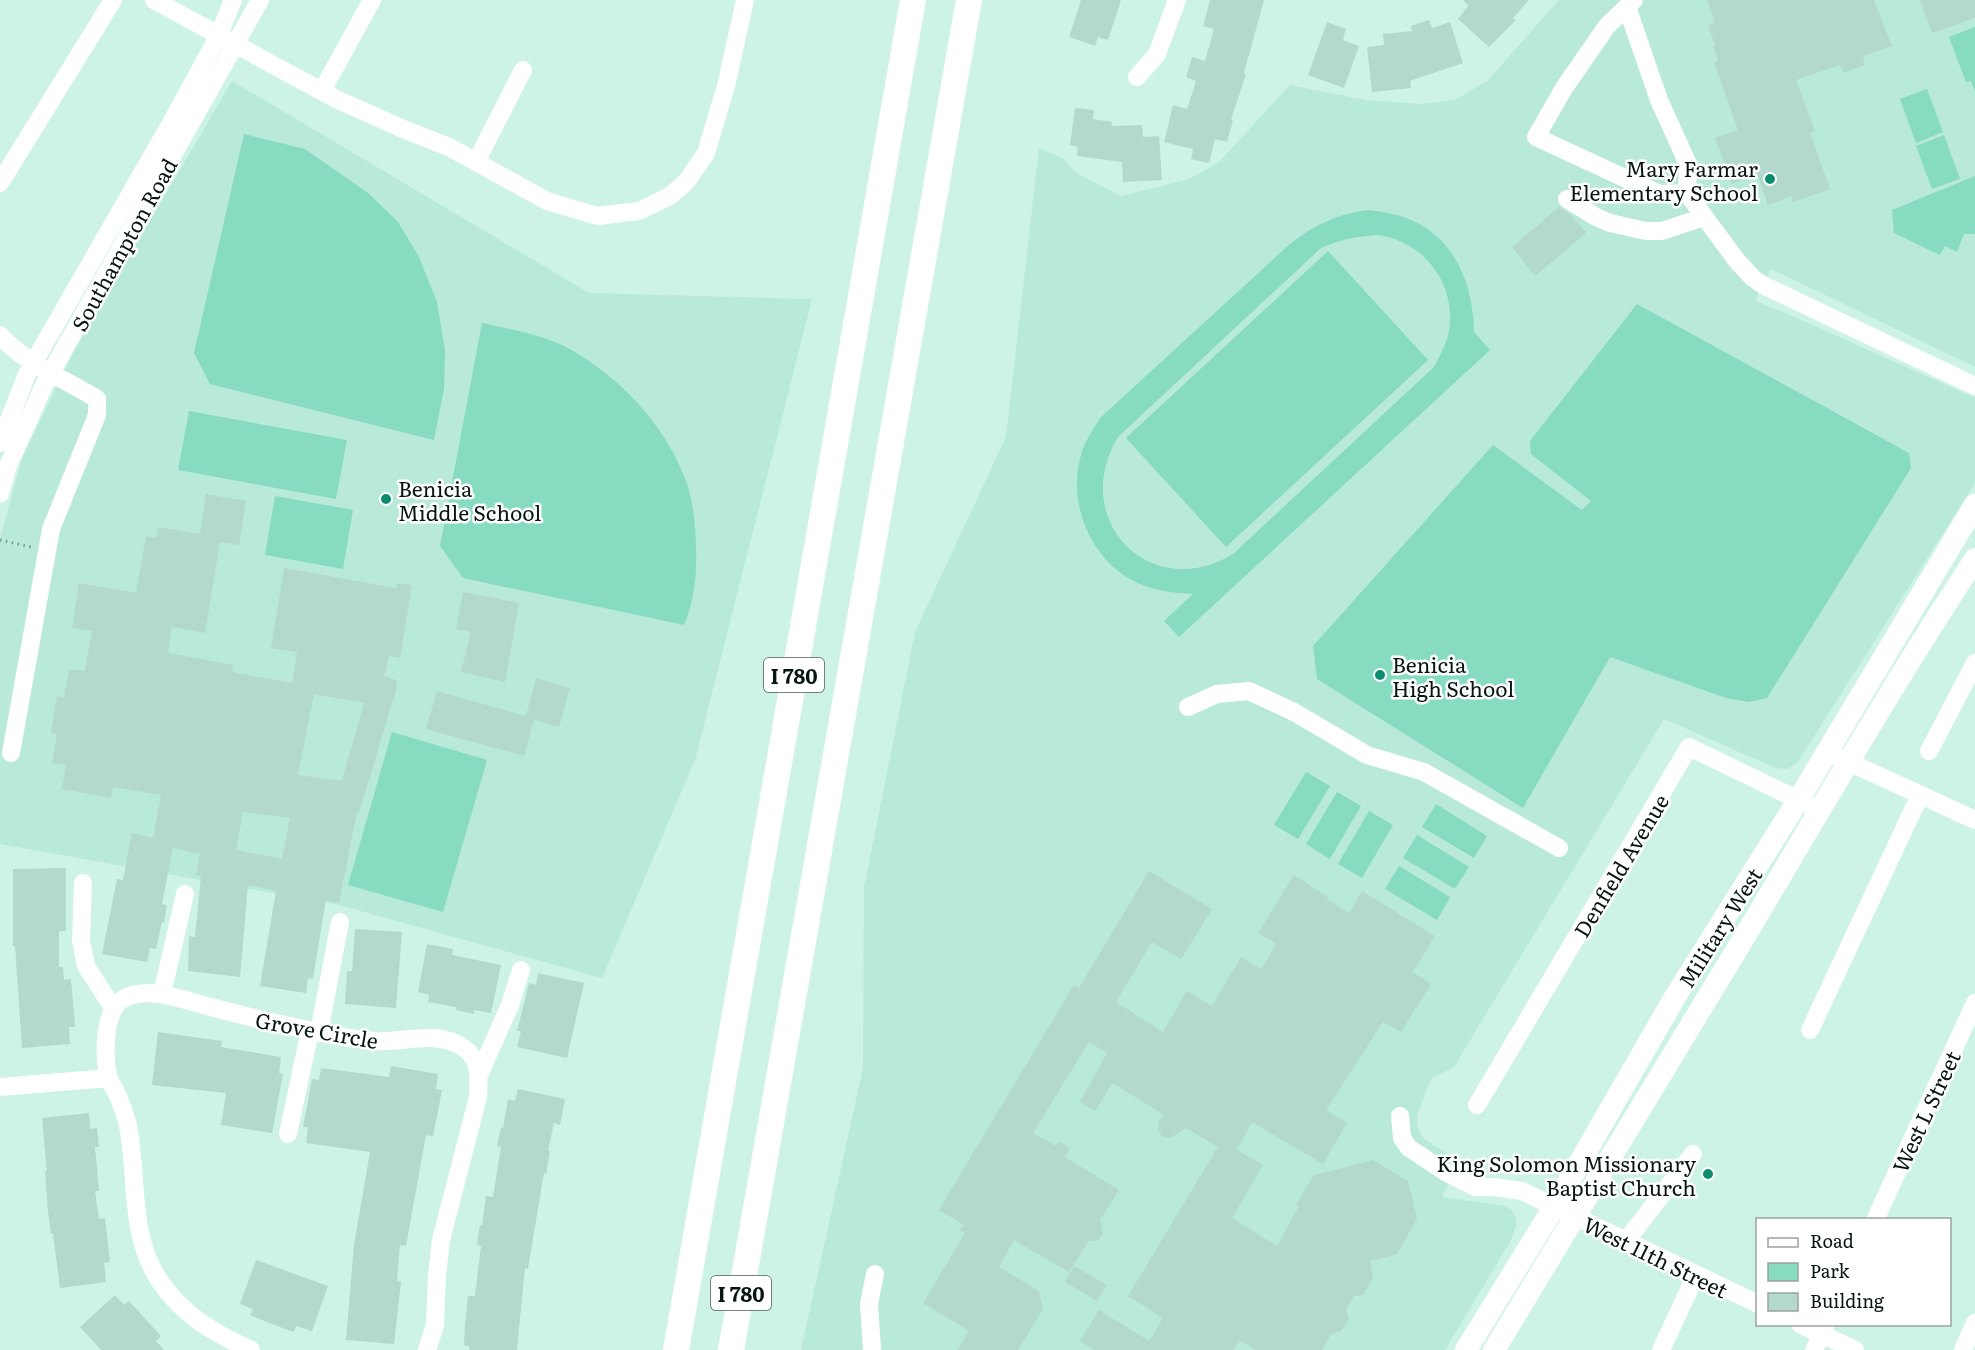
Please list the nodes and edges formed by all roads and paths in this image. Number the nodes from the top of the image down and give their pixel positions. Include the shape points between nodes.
1 (113, 0) edge
2 (154, 0) edge
3 (233, 0) edge
4 (260, 0) edge
5 (372, 0) edge
6 (745, 0) edge
7 (913, 0) edge
8 (1177, 0) edge
9 (1633, 2) edge
10 (968, 5) edge
11 (219, 35) junction
12 (237, 45) junction
13 (524, 70) dead end
14 (1137, 77) dead end
15 (322, 91) junction
16 (476, 162) junction
17 (0, 183) edge
18 (1687, 193) junction
19 (1567, 199) dead end
20 (1704, 217) junction
21 (0, 335) edge
22 (33, 362) junction
23 (51, 373) junction
24 (1975, 386) edge
25 (0, 443) edge
26 (0, 494) edge
27 (1975, 505) edge
28 (0, 540) edge
29 (47, 550) junction
30 (1975, 559) edge
31 (1975, 663) edge
32 (1188, 707) dead end
33 (1929, 751) dead end
34 (1827, 752) junction
35 (11, 753) dead end
36 (1848, 762) junction
37 (1920, 795) junction
38 (1798, 799) junction
39 (1818, 810) junction
40 (1975, 820) edge
41 (1559, 848) dead end
42 (83, 883) dead end
43 (185, 894) dead end
44 (340, 922) dead end
45 (520, 970) dead end
46 (162, 994) junction
47 (1975, 1003) edge
48 (113, 1008) junction
49 (1810, 1030) dead end
50 (314, 1031) junction
51 (480, 1073) junction
52 (109, 1078) junction
53 (0, 1087) edge
54 (1477, 1105) dead end
55 (1400, 1116) dead end
56 (288, 1134) dead end
57 (1693, 1154) dead end
58 (1554, 1207) junction
59 (1575, 1217) junction
60 (1876, 1218) edge
61 (750, 1237) junction
62 (1626, 1241) junction
63 (875, 1274) dead end
64 (1696, 1275) junction
65 (1756, 1303) edge
66 (1975, 1323) edge
67 (1803, 1326) edge
68 (1820, 1336) edge
69 (251, 1350) edge
70 (427, 1350) edge
71 (675, 1350) edge
72 (731, 1350) edge
73 (743, 1350) edge
74 (872, 1350) edge
75 (1466, 1350) edge
76 (1494, 1350) edge
77 (1661, 1350) edge
78 (1855, 1350) edge
79 (1963, 1350) edge

1 - 17 street
2 - 11 street
3 - 11 street, Southampton Road
4 - 12 street, Southampton Road
5 - 15 street
6 - 16 street via 706,153 687,181 670,196 639,211 597,216 547,201
7 - 71 highway, I 780
8 - 14 street via 1157,54
9 - 18 street via 1670,96 1688,164
9 - 18 street via 1607,26 1536,137 1659,194
10 - 61 highway, I 780
11 - 12 street
11 - 22 street, Southampton Road
12 - 15 street
12 - 23 street, Southampton Road
13 - 16 street
15 - 16 street
18 - 20 street
19 - 20 street via 1596,218 1646,231 1662,231
20 - 24 street via 1737,261 1763,285
21 - 22 street
22 - 23 street
22 - 25 street, Southampton Road
23 - 26 street, Southampton Road via 8,466
23 - 29 street via 97,399 97,415 51,529
27 - 34 main road, Military West
28 - 29 path
29 - 35 street
30 - 36 main road, Military West
31 - 33 street
32 - 41 street via 1216,694 1249,691 1367,755 1424,772
34 - 36 street
34 - 38 main road, Military West
36 - 37 street
36 - 39 main road, Military West
37 - 40 street
37 - 49 street
38 - 39 street, Denfield Avenue
38 - 54 street, Denfield Avenue via 1689,747
38 - 58 main road, Military West via 1675,997
39 - 59 main road, Military West
42 - 48 street via 81,941 87,966
43 - 46 street
44 - 50 street
45 - 51 street via 510,1005
46 - 48 street, Grove Circle via 133,994
46 - 50 street, Grove Circle
47 - 60 street, West L Street
48 - 52 street via 106,1060
50 - 51 street, Grove Circle via 374,1041 440,1038 464,1047
50 - 56 street
51 - 70 street via 478,1097 441,1240 435,1325
52 - 53 street
52 - 69 street via 128,1128 139,1231 146,1258 184,1312
55 - 58 street, West 11th Street via 1402,1138 1409,1148 1448,1173 1475,1186 1522,1191
57 - 62 street
58 - 59 street, West 11th Street
58 - 75 main road, Military West
59 - 62 street, West 11th Street
59 - 76 main road, Military West
61 - 72 highway, I 780
61 - 73 highway
62 - 64 street, West 11th Street
63 - 74 street via 869,1304
64 - 65 street, West 11th Street
64 - 77 street
66 - 79 street
67 - 68 street
68 - 78 street

